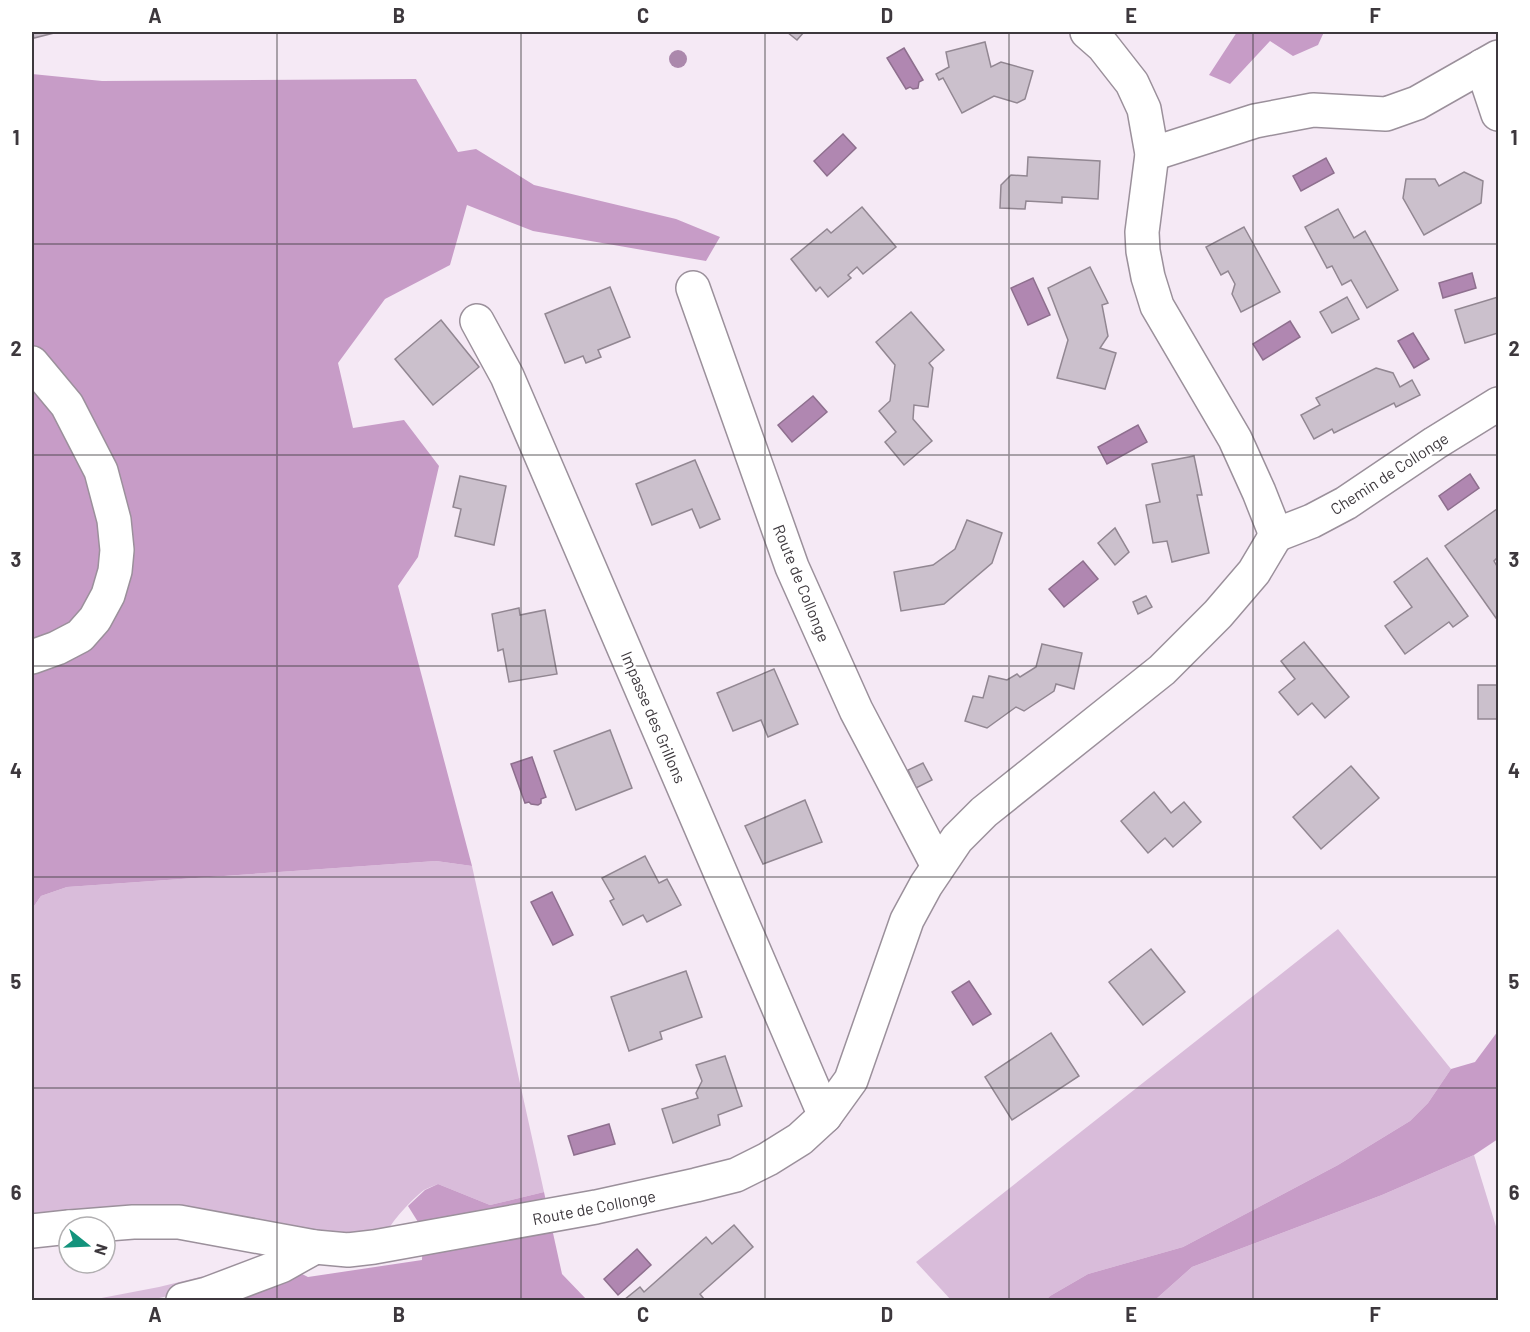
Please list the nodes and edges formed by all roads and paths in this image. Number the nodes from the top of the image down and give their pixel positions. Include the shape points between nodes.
1 (1087, 32) edge
2 (1490, 62) edge
3 (1498, 114) edge
4 (1152, 154) junction
5 (693, 288) dead end
6 (477, 321) dead end
7 (32, 363) edge
8 (1498, 404) edge
9 (1276, 535) junction
10 (32, 657) edge
11 (938, 866) junction
12 (825, 1116) junction
13 (117, 1223) edge
14 (57, 1228) edge
15 (32, 1231) edge
16 (315, 1247) junction
17 (183, 1300) edge

1 - 4 street via 1132,83 1144,109
2 - 3 street
2 - 4 street via 1418,103 1386,114 1312,110 1255,121
4 - 9 street via 1142,232 1157,306 1235,439
5 - 11 street, Route de Collonge via 792,567 856,710
6 - 12 street, Impasse des Grillons via 507,376
7 - 10 street via 67,405 101,471 114,520 117,550 116,571 108,595 94,619 80,636
8 - 9 street, Chemin de Collonge via 1346,503
9 - 11 street, Route de Collonge via 1254,572 1162,670 984,812 957,839
11 - 12 street, Route de Collonge via 907,920 851,1080
12 - 16 street, Route de Collonge via 800,1139 736,1175 596,1208 374,1247
13 - 16 street, Route de Collonge via 179,1222
14 - 15 street, Route de Collonge
16 - 17 street via 281,1266

